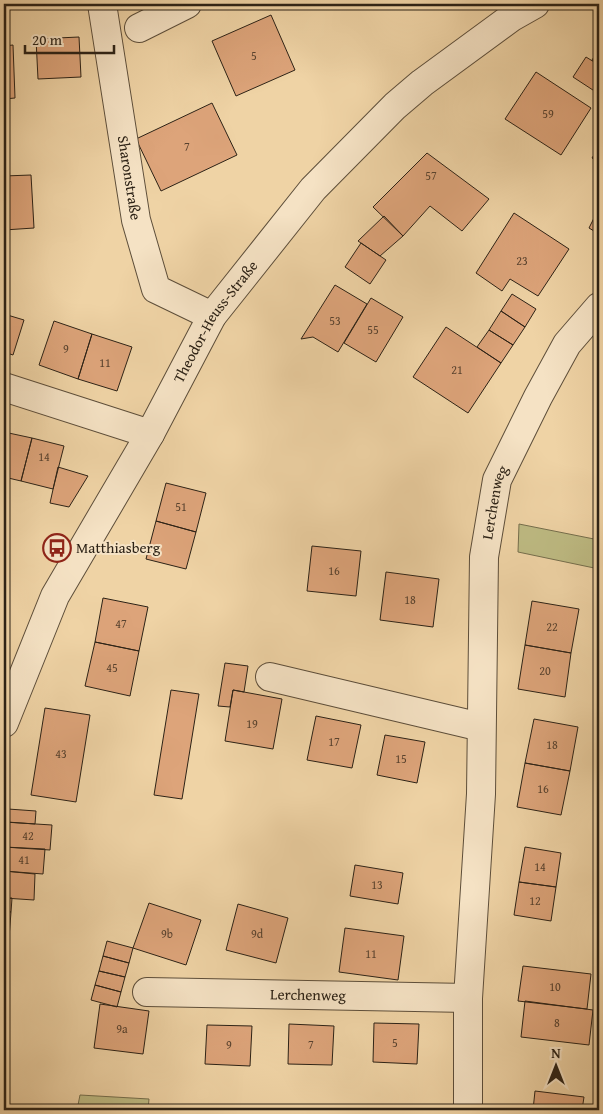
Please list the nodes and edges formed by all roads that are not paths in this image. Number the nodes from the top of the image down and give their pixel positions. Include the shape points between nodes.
1 (102, 4) edge
2 (187, 4) edge
3 (517, 8) edge
4 (139, 28) dead end
5 (599, 307) edge
6 (212, 316) junction
7 (4, 387) edge
8 (150, 434) junction
9 (270, 677) dead end
10 (4, 724) edge
11 (481, 727) junction
12 (147, 992) dead end
13 (468, 998) junction
14 (468, 1110) edge

1 - 6 street, Sharonstraße via 136,220 156,289
2 - 4 street
3 - 6 street, Theodor-Heuss-Straße via 395,106 312,189
5 - 11 street, Lerchenweg via 567,344 497,480 484,557
6 - 8 street, Theodor-Heuss-Straße
7 - 8 street
8 - 10 street, Theodor-Heuss-Straße via 54,596
9 - 11 street
11 - 13 street, Lerchenweg
12 - 13 street, Lerchenweg
13 - 14 street, Lerchenweg

